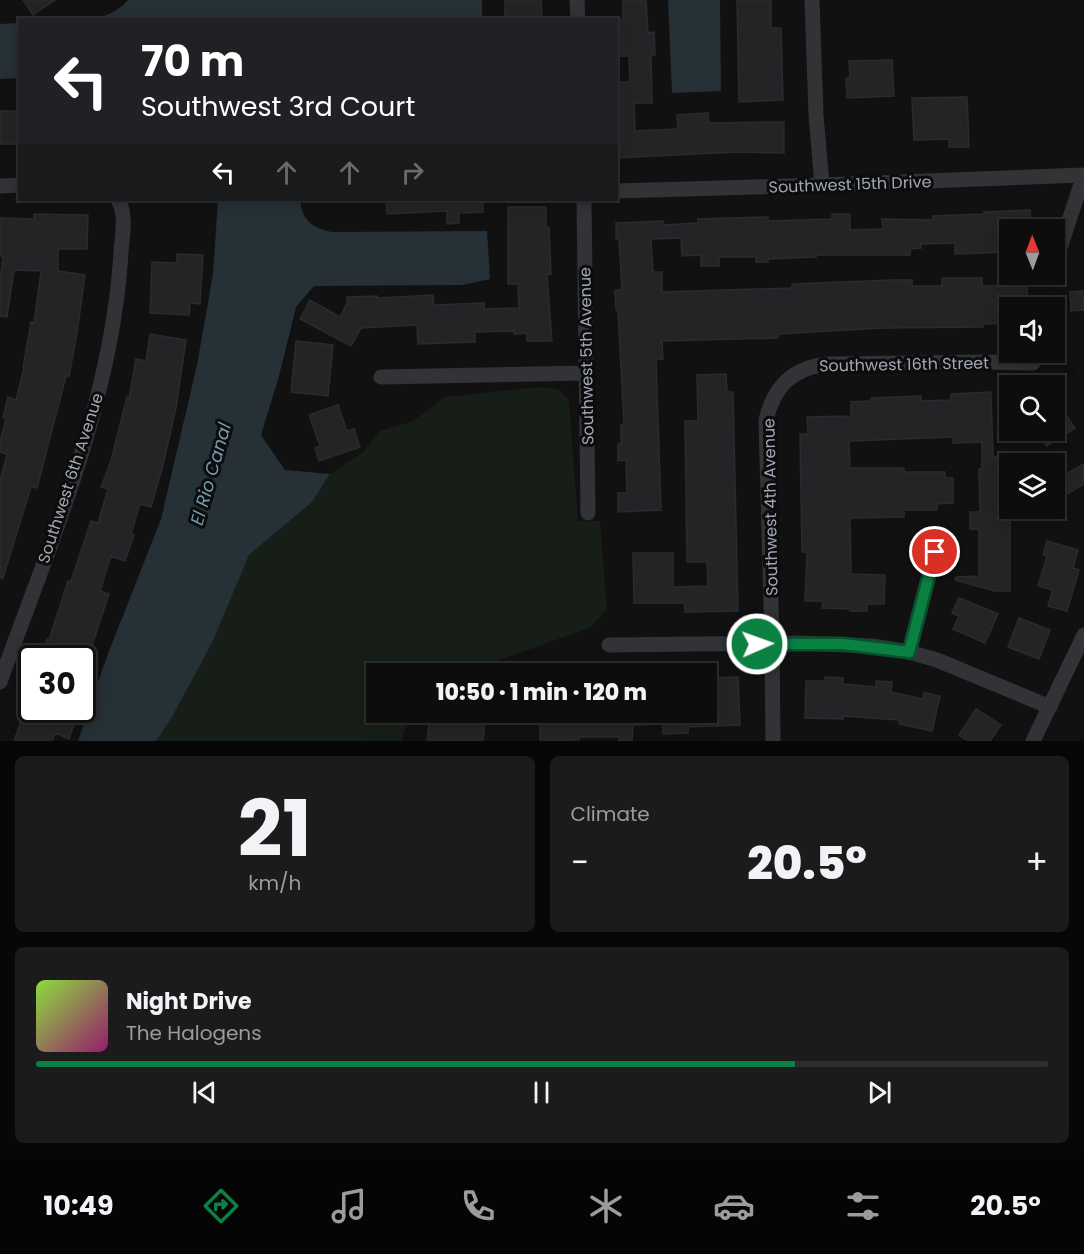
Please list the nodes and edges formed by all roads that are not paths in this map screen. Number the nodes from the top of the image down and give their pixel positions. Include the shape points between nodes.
1 (577, 0) edge
2 (812, 0) edge
3 (578, 18) edge
4 (1084, 175) edge
5 (18, 185) edge
6 (0, 186) edge
7 (822, 186) junction
8 (618, 190) edge
9 (119, 201) edge
10 (584, 201) edge
11 (1065, 233) edge
12 (999, 362) edge
13 (587, 373) junction
14 (381, 377) dead end
15 (782, 386) joint
16 (588, 513) dead end
17 (935, 552) dead end
18 (1084, 635) edge
19 (772, 644) junction
20 (609, 645) dead end
21 (909, 652) junction
22 (0, 682) edge
23 (1050, 707) junction
24 (773, 741) edge
25 (1033, 741) edge

1 - 3 street
2 - 7 street
4 - 7 street, Southwest 15th Drive
4 - 11 street
5 - 6 street
7 - 8 street, Southwest 15th Drive
9 - 22 street, Southwest 6th Avenue via 124,209 120,263 102,376 88,431
10 - 13 street, Southwest 5th Avenue
12 - 15 street, Southwest 16th Street via 826,364 798,372
13 - 14 street
13 - 16 street, Southwest 5th Avenue
15 - 19 street, Southwest 4th Avenue via 766,420
17 - 21 street
18 - 23 street
19 - 20 street
19 - 21 street via 843,644
19 - 24 street, Southwest 4th Avenue
21 - 23 street via 967,671
23 - 25 street

